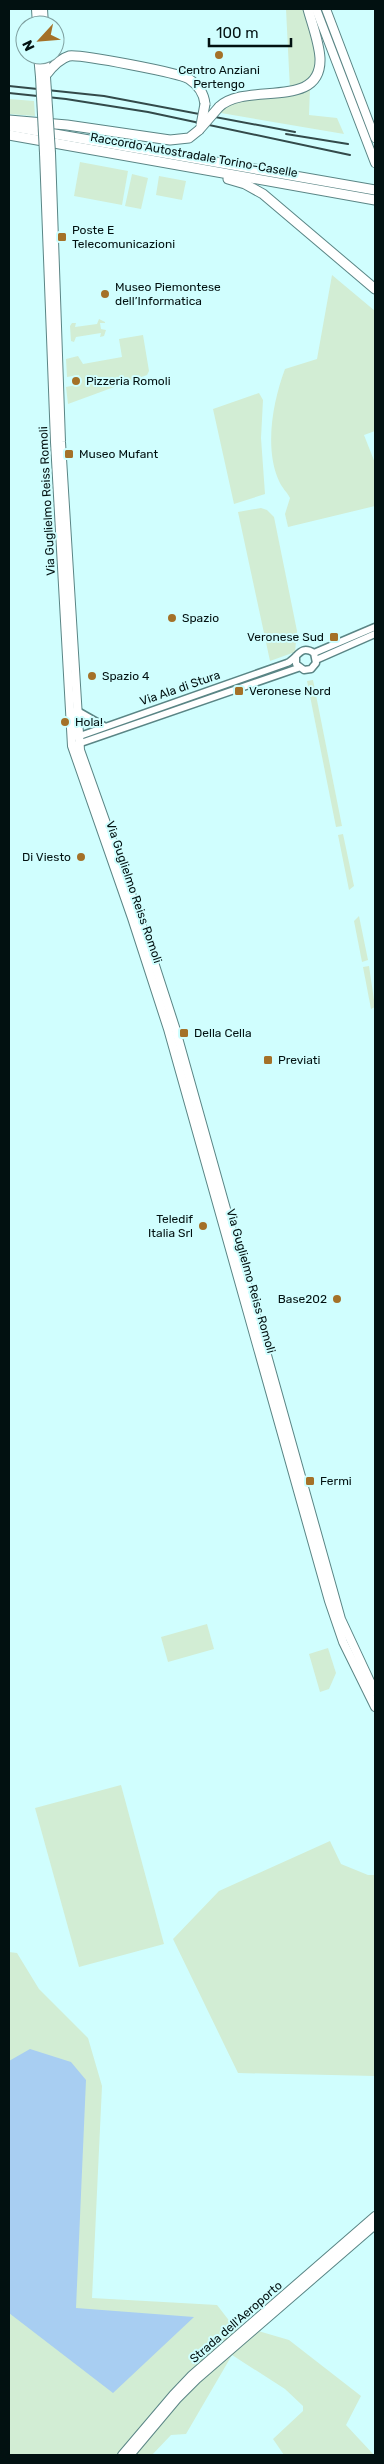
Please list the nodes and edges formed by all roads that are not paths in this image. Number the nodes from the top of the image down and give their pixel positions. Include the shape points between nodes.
1 (308, 9) edge
2 (316, 9) edge
3 (326, 9) edge
4 (41, 65) edge
5 (45, 65) edge
6 (44, 76) junction
7 (367, 117) junction
8 (9, 120) edge
9 (9, 126) edge
10 (199, 130) junction
11 (375, 130) edge
12 (9, 135) edge
13 (375, 138) edge
14 (47, 153) junction
15 (140, 159) junction
16 (375, 163) edge
17 (375, 190) edge
18 (375, 200) edge
19 (375, 289) edge
20 (375, 627) edge
21 (375, 634) edge
22 (296, 656) junction
23 (315, 656) junction
24 (298, 668) junction
25 (76, 710) junction
26 (104, 726) junction
27 (75, 742) junction
28 (375, 1692) edge
29 (375, 1707) edge
30 (375, 2216) edge
31 (375, 2225) edge
32 (122, 2455) edge
33 (130, 2455) edge

1 - 10 highway, bridge via 320,55 313,80 297,91 234,97 219,107
2 - 16 main road
3 - 7 main road
4 - 6 main road, Via Guglielmo Reiss Romoli
5 - 6 main road, Via Guglielmo Reiss Romoli
6 - 10 highway, bridge via 70,56 186,77 199,87 205,104
6 - 14 main road, Via Guglielmo Reiss Romoli, bridge
7 - 11 main road
7 - 13 main road
8 - 10 highway via 170,140 189,138
9 - 17 highway, Raccordo Autostradale Torino-Caselle
12 - 15 highway, Raccordo Autostradale Torino-Caselle
14 - 25 main road, Via Guglielmo Reiss Romoli
14 - 27 main road, Via Guglielmo Reiss Romoli via 55,442
15 - 18 highway, Raccordo Autostradale Torino-Caselle
15 - 19 highway via 252,187
20 - 23 street
21 - 23 street
22 - 23 street via 305,649
22 - 24 street
22 - 26 street, Via Ala di Stura via 287,663
23 - 24 street via 310,669
24 - 27 street, Via Ala di Stura
25 - 26 street
25 - 27 main road, Via Guglielmo Reiss Romoli
26 - 27 street, Via Ala di Stura
27 - 28 main road, Via Guglielmo Reiss Romoli via 139,916 175,1027 341,1618
27 - 29 main road, Via Guglielmo Reiss Romoli via 168,1029 329,1601 343,1642
30 - 32 main road, Strada dell'Aeroporto via 192,2375
31 - 33 main road, Strada dell'Aeroporto via 197,2379

